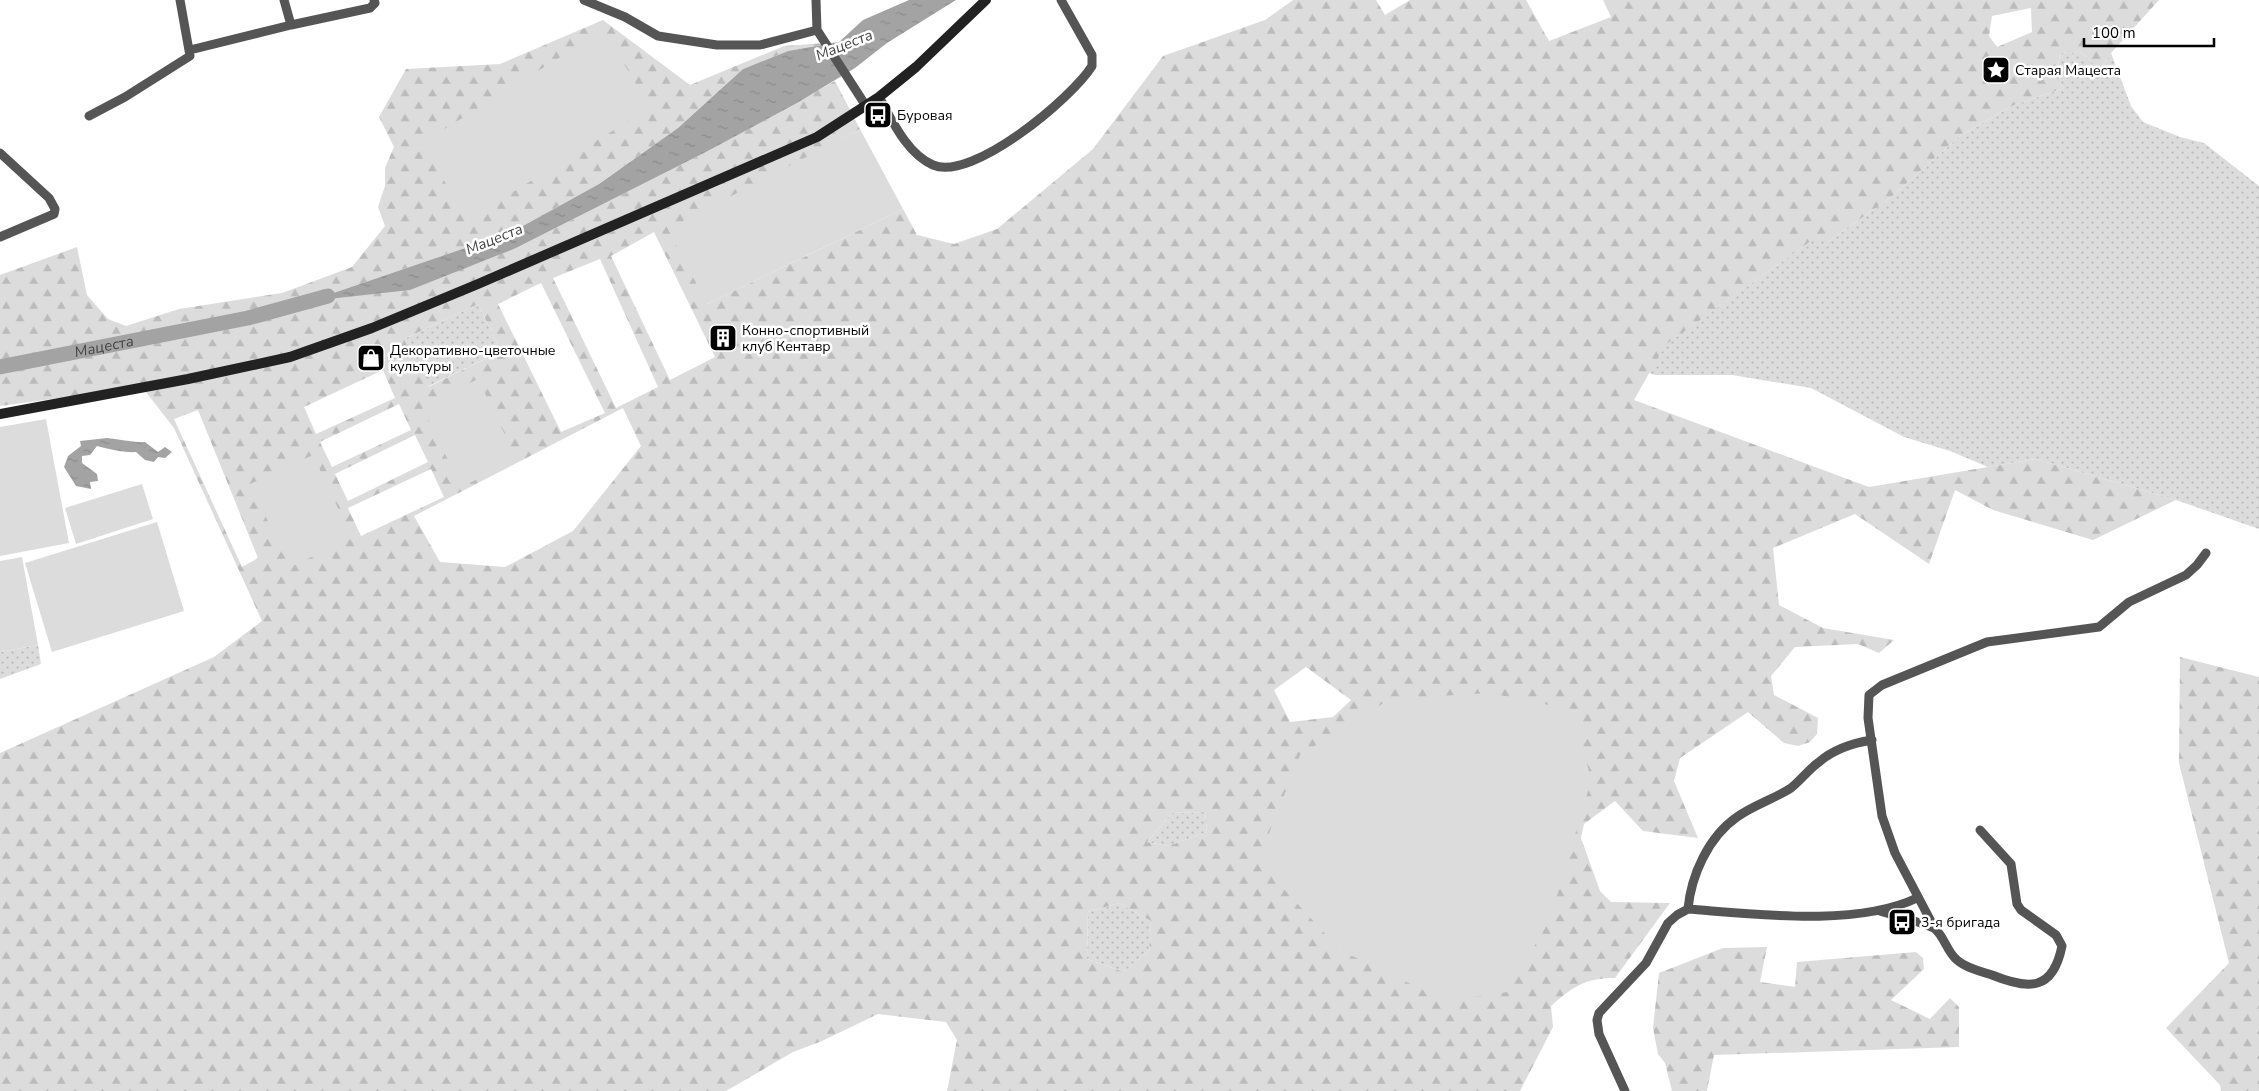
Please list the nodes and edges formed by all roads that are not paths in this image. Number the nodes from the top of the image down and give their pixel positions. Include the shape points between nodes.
1 (180, 0) edge
2 (284, 0) edge
3 (374, 0) edge
4 (584, 0) edge
5 (816, 0) edge
6 (986, 0) edge
7 (1060, 0) edge
8 (291, 25) junction
9 (819, 34) junction
10 (190, 50) junction
11 (878, 97) junction
12 (866, 106) junction
13 (89, 116) dead end
14 (0, 152) edge
15 (0, 237) edge
16 (0, 414) edge
17 (2206, 553) dead end
18 (1872, 740) junction
19 (1980, 830) dead end
20 (1917, 898) junction
21 (1688, 910) junction
22 (1880, 911) junction
23 (1935, 929) junction
24 (1625, 1091) edge

1 - 10 street
2 - 8 street
3 - 8 street via 370,8
4 - 9 street via 625,17 658,36 717,45 760,45
5 - 9 street
6 - 11 main road via 940,47
7 - 11 street via 1092,55 1092,66 1068,93 991,154 950,168 933,165 917,154
8 - 10 street
9 - 12 street
10 - 13 street via 187,59
11 - 12 main road
12 - 16 main road via 794,148 372,328 258,364
14 - 15 street via 49,198 55,209 54,214
17 - 18 street via 2186,575 2129,602 2099,627 1987,642 1882,686 1869,694 1867,703
18 - 20 street via 1885,825
18 - 21 street via 1842,747 1829,754 1792,787 1727,825 1697,871
19 - 23 street via 2011,864 2017,904 2021,910 2059,940 2062,946 2055,971 2037,984 2017,984 2001,979 1958,962
20 - 22 street
20 - 23 street
21 - 22 street via 1814,915
21 - 24 street via 1668,923 1646,963 1599,1013 1599,1034
22 - 23 street

